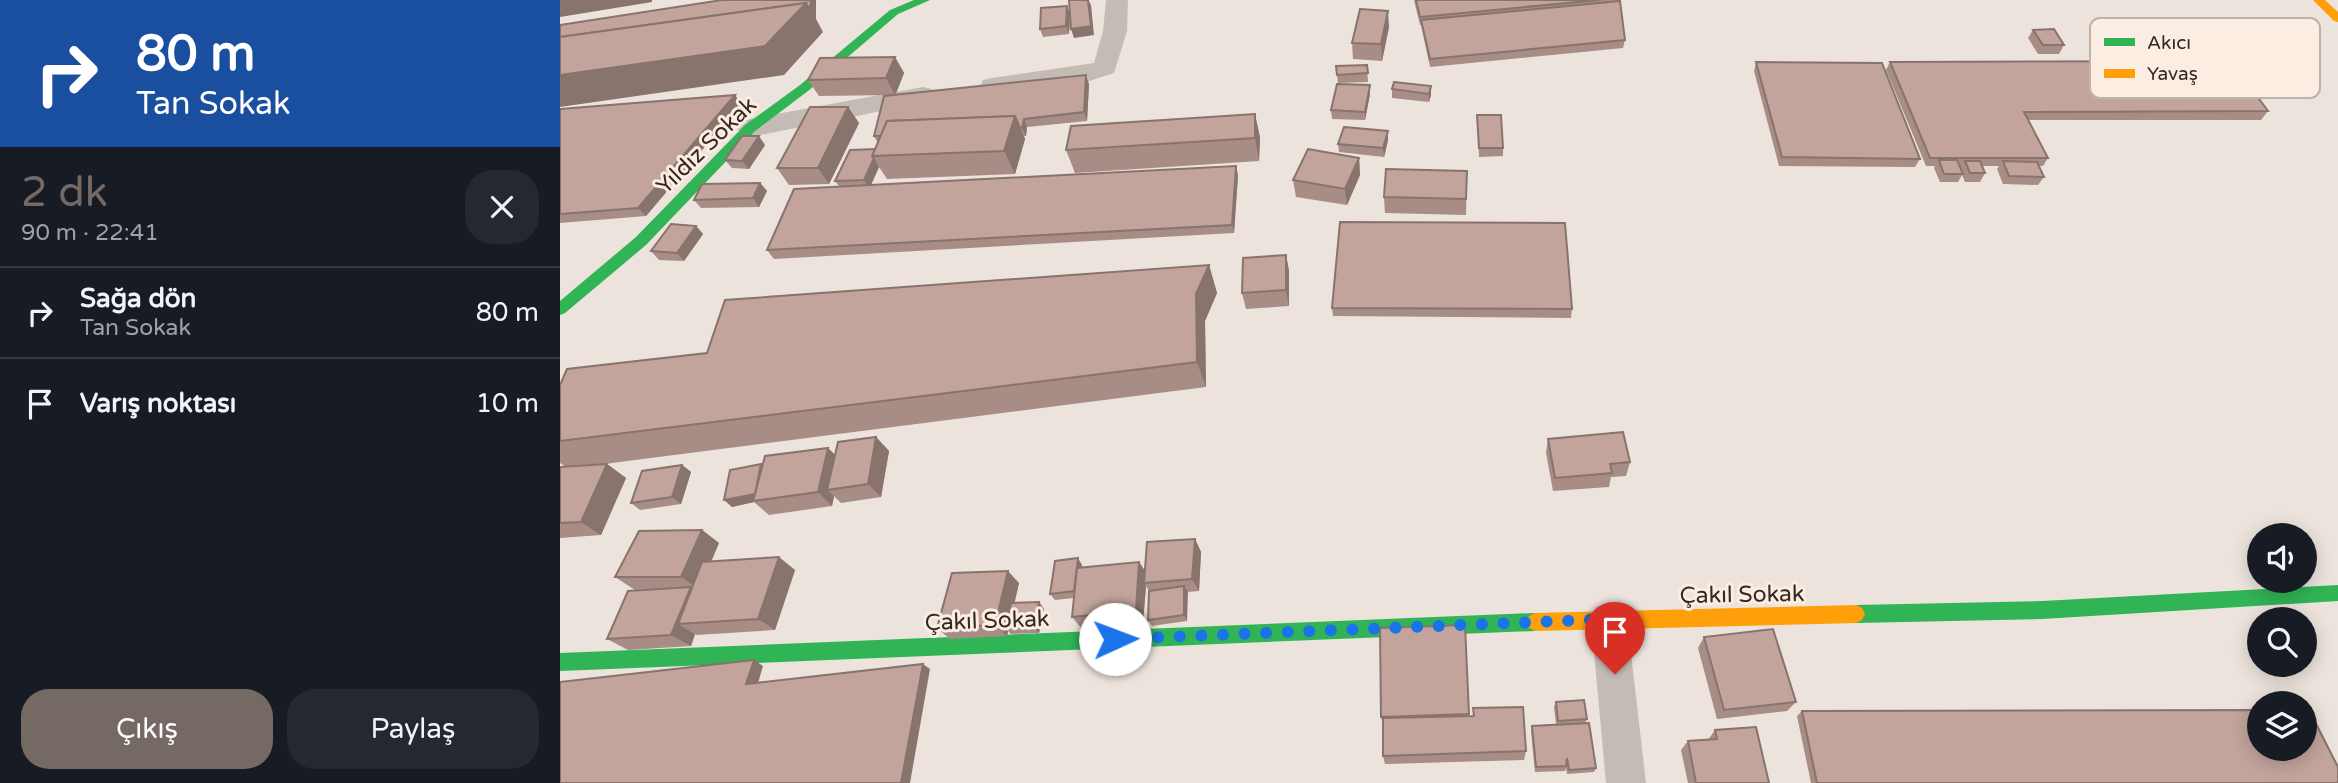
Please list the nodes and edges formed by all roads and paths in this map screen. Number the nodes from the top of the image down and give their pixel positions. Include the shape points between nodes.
1 (924, 0) edge
2 (1117, 0) edge
3 (2319, 0) edge
4 (2338, 19) edge
5 (750, 128) junction
6 (560, 309) edge
7 (2338, 593) edge
8 (1609, 619) junction
9 (560, 662) edge
10 (1626, 783) edge

1 - 5 street, Yıldız Sokak via 894,12
2 - 5 street via 1115,32 1105,68
3 - 4 street
5 - 6 street, Yıldız Sokak via 641,241
7 - 8 street, Çakıl Sokak via 2042,610
8 - 9 street, Çakıl Sokak
8 - 10 street

